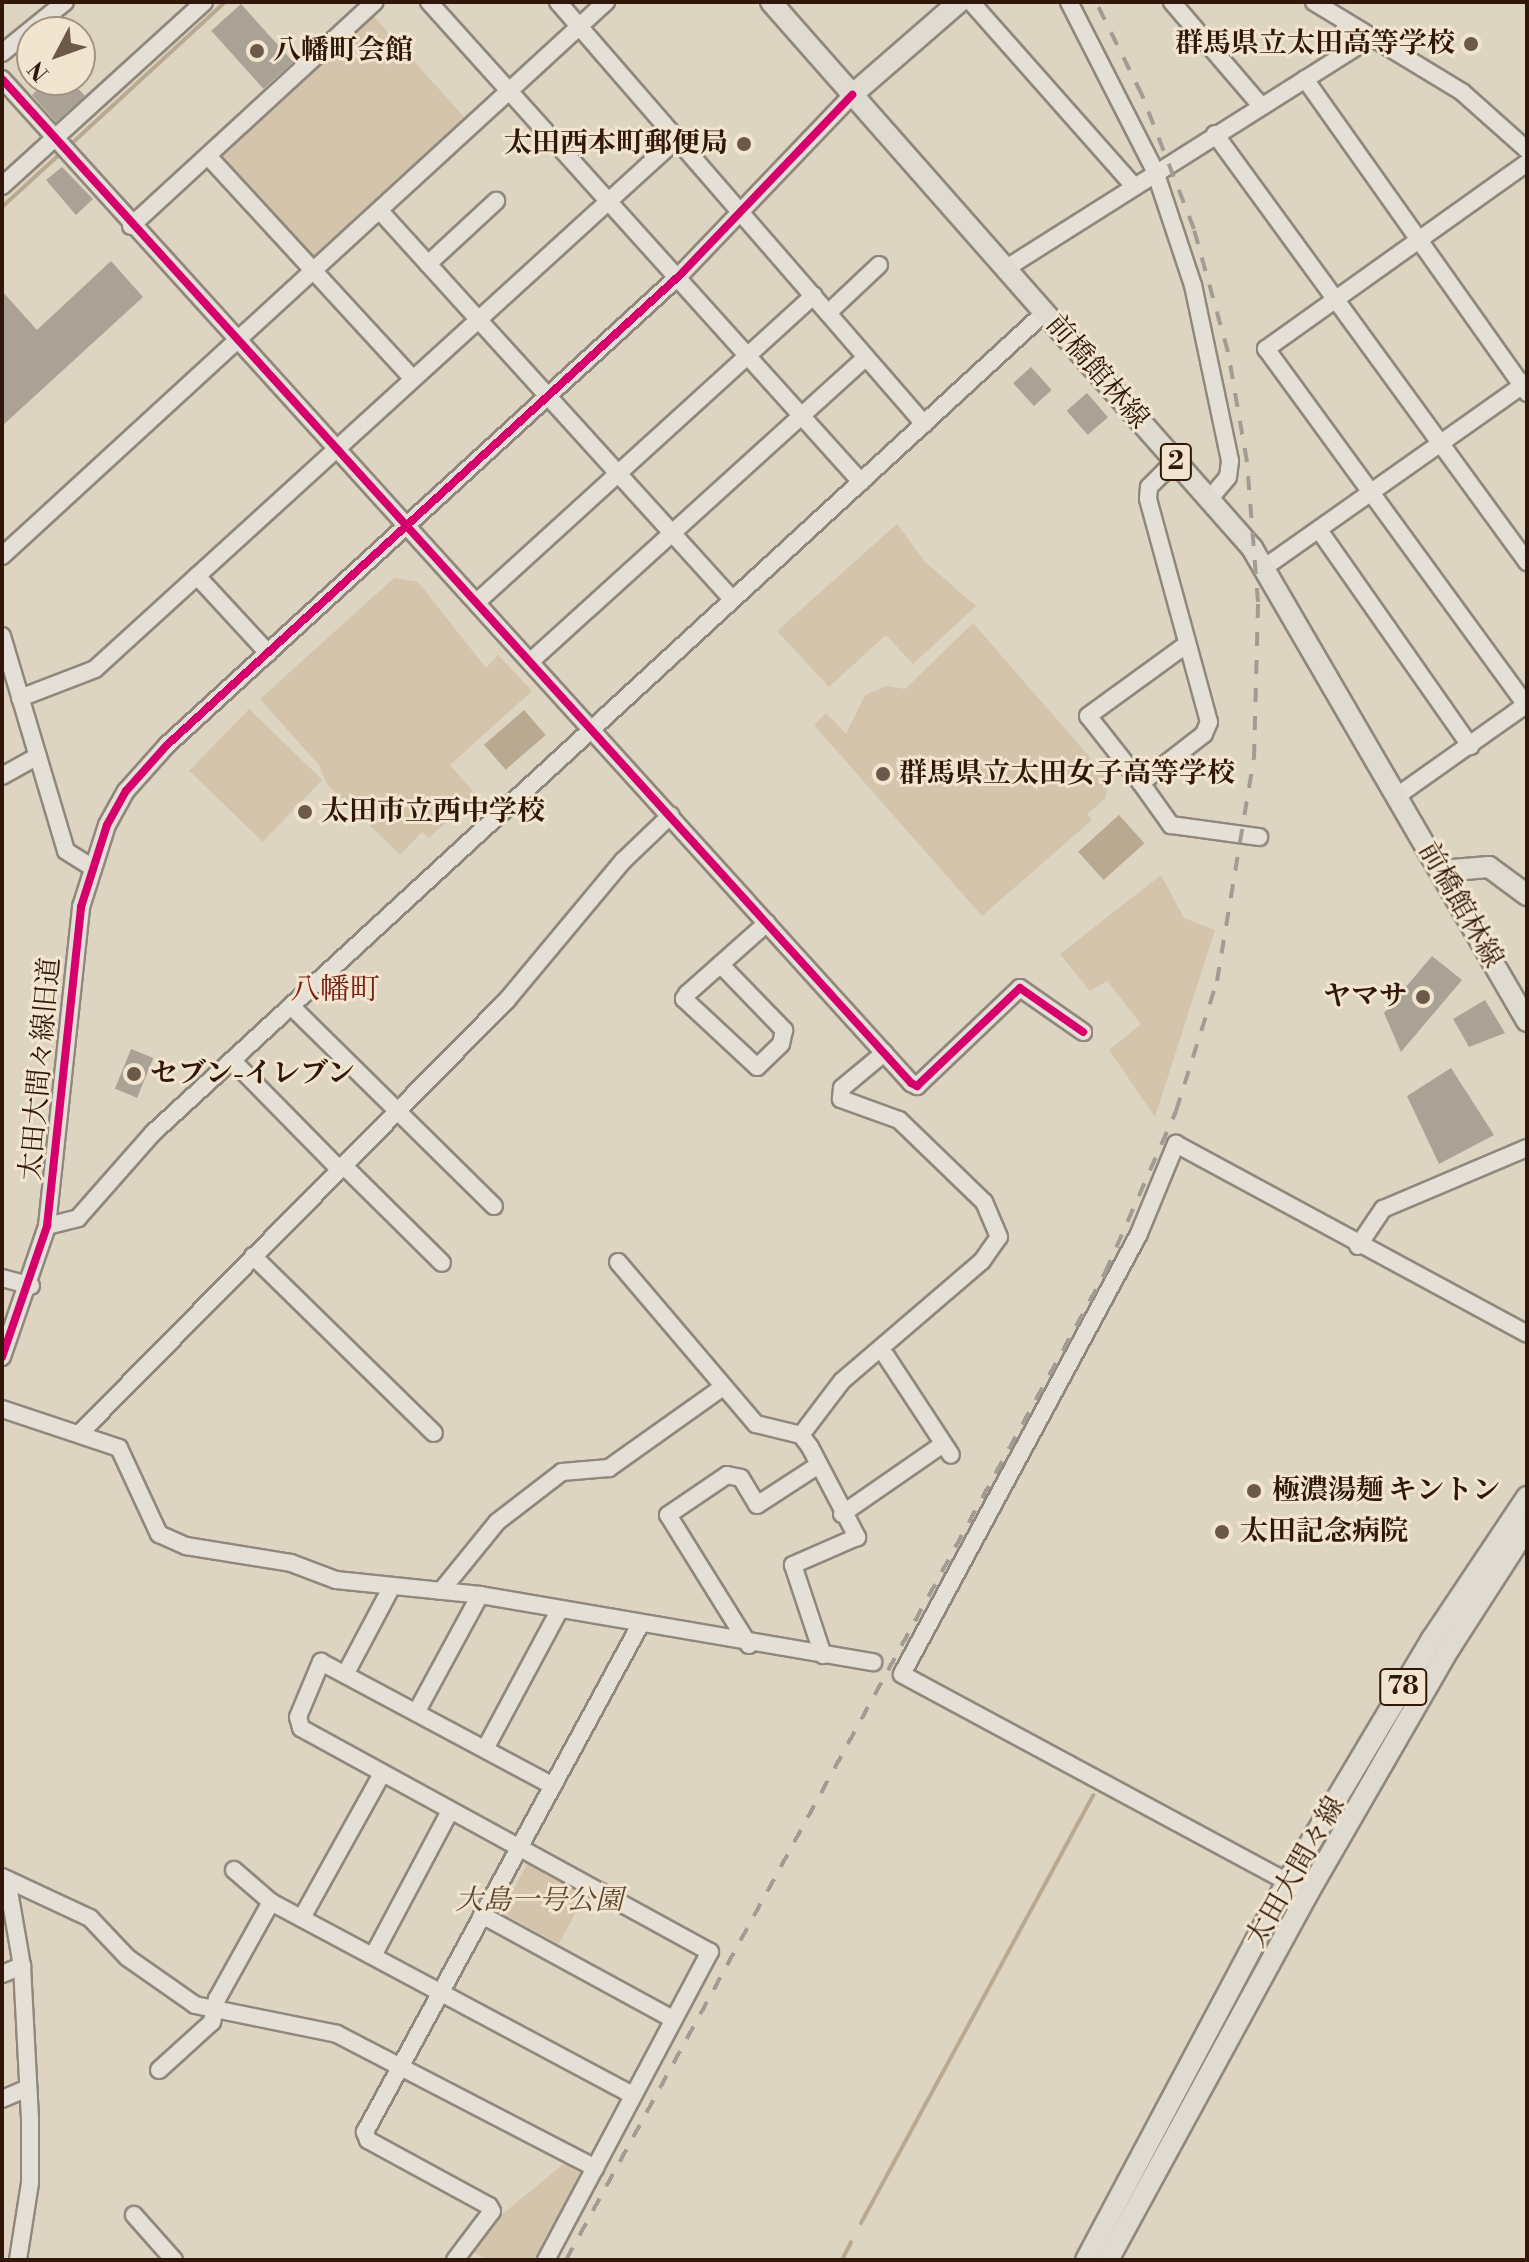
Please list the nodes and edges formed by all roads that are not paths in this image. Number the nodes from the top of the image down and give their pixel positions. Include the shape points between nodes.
1 (65, 2) edge
2 (204, 2) edge
3 (375, 2) edge
4 (429, 2) edge
5 (558, 2) edge
6 (606, 2) edge
7 (771, 2) edge
8 (959, 2) edge
9 (971, 2) edge
10 (1069, 2) edge
11 (1172, 2) edge
12 (1314, 2) edge
13 (580, 26) junction
14 (1369, 39) junction
15 (2, 53) edge
16 (2, 79) edge
17 (1305, 79) junction
18 (510, 91) junction
19 (852, 95) junction
20 (1261, 106) junction
21 (1215, 134) junction
22 (679, 137) junction
23 (55, 138) junction
24 (1527, 150) edge
25 (208, 156) junction
26 (1527, 163) edge
27 (1155, 171) junction
28 (1133, 185) junction
29 (2, 186) edge
30 (610, 196) junction
31 (496, 201) dead end
32 (380, 211) junction
33 (741, 212) junction
34 (131, 226) junction
35 (1418, 240) junction
36 (428, 264) junction
37 (879, 265) dead end
38 (1005, 269) junction
39 (314, 271) junction
40 (681, 274) junction
41 (814, 295) junction
42 (1334, 300) junction
43 (828, 313) junction
44 (1044, 313) junction
45 (478, 319) junction
46 (239, 339) junction
47 (749, 354) junction
48 (866, 357) junction
49 (413, 379) junction
50 (1525, 387) edge
51 (550, 398) junction
52 (802, 415) junction
53 (924, 424) junction
54 (1441, 445) junction
55 (338, 446) junction
56 (1175, 461) junction
57 (619, 474) junction
58 (861, 482) junction
59 (1372, 493) junction
60 (1209, 500) junction
61 (408, 524) junction
62 (1319, 530) junction
63 (672, 533) junction
64 (2, 556) edge
65 (1527, 562) edge
66 (1265, 567) junction
67 (197, 576) junction
68 (732, 599) junction
69 (478, 601) junction
70 (2, 636) edge
71 (1187, 644) junction
72 (268, 653) junction
73 (531, 661) junction
74 (20, 698) junction
75 (1527, 705) edge
76 (593, 728) junction
77 (1470, 746) junction
78 (38, 756) junction
79 (2, 776) edge
80 (1141, 783) junction
81 (1397, 796) junction
82 (671, 815) junction
83 (1259, 837) dead end
84 (92, 867) junction
85 (1440, 871) junction
86 (1527, 895) edge
87 (767, 923) junction
88 (721, 965) junction
89 (291, 1006) junction
90 (1527, 1021) edge
91 (1083, 1032) dead end
92 (884, 1053) junction
93 (232, 1060) junction
94 (398, 1110) junction
95 (1527, 1148) edge
96 (341, 1167) junction
97 (494, 1206) dead end
98 (47, 1226) junction
99 (1358, 1246) junction
100 (253, 1256) junction
101 (618, 1262) dead end
102 (442, 1263) dead end
103 (2, 1278) edge
104 (31, 1286) junction
105 (1527, 1334) edge
106 (886, 1356) dead end
107 (2, 1357) edge
108 (723, 1387) junction
109 (2, 1409) edge
110 (81, 1432) junction
111 (434, 1433) dead end
112 (801, 1435) junction
113 (817, 1466) junction
114 (1527, 1497) edge
115 (842, 1514) junction
116 (1527, 1528) edge
117 (392, 1586) junction
118 (441, 1591) junction
119 (480, 1595) junction
120 (559, 1611) junction
121 (640, 1625) junction
122 (749, 1645) junction
123 (823, 1655) junction
124 (873, 1662) dead end
125 (346, 1673) junction
126 (417, 1711) junction
127 (485, 1749) junction
128 (382, 1774) junction
129 (553, 1786) junction
130 (450, 1811) junction
131 (519, 1848) junction
132 (234, 1870) dead end
133 (5, 1881) edge
134 (1287, 1882) junction
135 (1308, 1893) junction
136 (271, 1902) junction
137 (304, 1914) junction
138 (482, 1915) junction
139 (374, 1954) junction
140 (22, 1966) junction
141 (2, 1974) edge
142 (442, 1991) junction
143 (214, 2012) junction
144 (673, 2019) junction
145 (400, 2065) junction
146 (159, 2070) dead end
147 (28, 2088) junction
148 (632, 2095) junction
149 (2, 2099) edge
150 (595, 2168) junction
151 (134, 2215) dead end
152 (18, 2260) edge
153 (174, 2260) edge
154 (455, 2260) edge
155 (546, 2260) edge
156 (1086, 2260) edge
157 (1108, 2260) edge

1 - 15 street
2 - 23 street
3 - 25 street
4 - 18 street
5 - 13 street
6 - 13 street
7 - 19 main road, 前橋館林線 / 2
8 - 19 main road
9 - 28 street
10 - 27 street
11 - 20 street
12 - 14 street
13 - 18 street
13 - 22 street
14 - 17 street
14 - 24 street via 1462,92
16 - 23 street
17 - 20 street
17 - 35 street
18 - 30 street
18 - 32 street
19 - 33 street, 太田大間々線旧道
19 - 38 main road, 前橋館林線 / 2
20 - 21 street
21 - 27 street
21 - 42 street
22 - 30 street
22 - 33 street
23 - 29 street
23 - 34 street
25 - 34 street
25 - 39 street
26 - 35 street
27 - 28 street
27 - 60 street via 1206,333 1227,436 1228,477
28 - 38 street
30 - 40 street
30 - 45 street
31 - 36 street
32 - 36 street
32 - 39 street
33 - 40 street, 太田大間々線旧道
33 - 41 street
34 - 46 street
35 - 42 street
35 - 50 street
36 - 45 street
37 - 43 street
38 - 44 main road, 前橋館林線 / 2
39 - 46 street
39 - 49 street
40 - 47 street
40 - 51 street, 太田大間々線旧道
41 - 43 street
41 - 47 street
42 - 54 street
42 - 59 street via 1266,349
43 - 48 street
44 - 53 street
44 - 56 main road, 前橋館林線 / 2
45 - 49 street
45 - 51 street
46 - 55 street
46 - 64 street
47 - 52 street
47 - 57 street
48 - 52 street
48 - 53 street
49 - 55 street
50 - 54 street
51 - 57 street
51 - 61 street, 太田大間々線旧道
52 - 58 street
52 - 63 street
53 - 58 street
54 - 59 street
54 - 65 street
55 - 61 street
55 - 67 street
56 - 60 main road, 前橋館林線 / 2
56 - 71 street via 1149,487 1148,499
57 - 63 street
57 - 69 street
58 - 68 street
59 - 62 street
59 - 75 street
60 - 66 main road, 前橋館林線 / 2
61 - 69 street
61 - 72 street, 太田大間々線旧道
62 - 66 street
62 - 77 street
63 - 68 street
63 - 73 street
66 - 81 main road, 前橋館林線 / 2
67 - 72 street
67 - 74 street via 95,669
68 - 76 street
69 - 73 street
70 - 74 street
71 - 80 street via 1208,730
71 - 80 street via 1088,716
72 - 84 street, 太田大間々線旧道 via 135,777
73 - 76 street
74 - 78 street
75 - 77 street
76 - 82 street
76 - 89 street
77 - 81 street
78 - 79 street
78 - 84 street via 66,851
80 - 83 street via 1171,825
81 - 85 main road, 前橋館林線 / 2
82 - 87 street
82 - 94 street via 623,861 507,1000
84 - 98 street, 太田大間々線旧道 via 74,948
85 - 86 main road via 1489,867
85 - 90 main road, 前橋館林線 / 2
87 - 88 street
87 - 92 street
88 - 88 street via 687,994 686,1005 757,1067 781,1044 784,1030
89 - 93 street
89 - 94 street
91 - 92 street via 1020,988 917,1086
92 - 112 street via 842,1088 841,1099 899,1120 977,1193 992,1212 999,1237 982,1261 842,1381
93 - 96 street
93 - 98 street via 118,1167 78,1218
94 - 96 street
94 - 97 street
95 - 99 street via 1383,1209
96 - 100 street
96 - 102 street
98 - 104 street, 太田大間々線旧道
99 - 105 street
99 - 134 street via 1176,1144 1138,1236 902,1674
100 - 110 street
100 - 111 street
101 - 108 street
103 - 104 street
104 - 107 street, 太田大間々線旧道
106 - 115 street via 947,1450
108 - 112 street via 756,1424
108 - 118 street via 618,1463 598,1472 577,1467 562,1472 497,1522
109 - 110 street
110 - 117 street via 124,1452 151,1521 167,1539 291,1563 336,1580
112 - 113 street
113 - 115 street
113 - 122 street via 757,1505 741,1478 727,1475 668,1515
114 - 134 main road, 太田大間々線 / 78 via 1432,1639
115 - 123 street via 857,1537 793,1565
116 - 135 main road, 太田大間々線 / 78 via 1449,1649
117 - 118 street
117 - 125 street
118 - 119 street
119 - 120 street
119 - 126 street
120 - 121 street
120 - 127 street
121 - 122 street
121 - 129 street
122 - 123 street
123 - 124 street
125 - 126 street
125 - 128 street via 321,1662 297,1721
126 - 127 street
127 - 129 street
128 - 130 street
128 - 137 street
129 - 131 street
130 - 131 street
130 - 139 street
131 - 138 street
131 - 144 street via 710,1952
132 - 136 street
133 - 140 street
133 - 143 street via 90,1918 128,1958 179,1997
134 - 135 street
134 - 156 main road, 太田大間々線 / 78
135 - 157 main road, 太田大間々線 / 78
136 - 137 street
136 - 143 street
137 - 139 street
138 - 142 street
138 - 144 street
139 - 142 street
140 - 141 street
140 - 147 street
142 - 145 street
142 - 148 street
143 - 145 street via 320,2028
143 - 146 street via 206,2030
144 - 148 street
145 - 150 street
145 - 154 street via 365,2137 489,2206 492,2211
147 - 149 street
147 - 152 street via 30,2183
148 - 150 street
150 - 155 street
151 - 153 street

